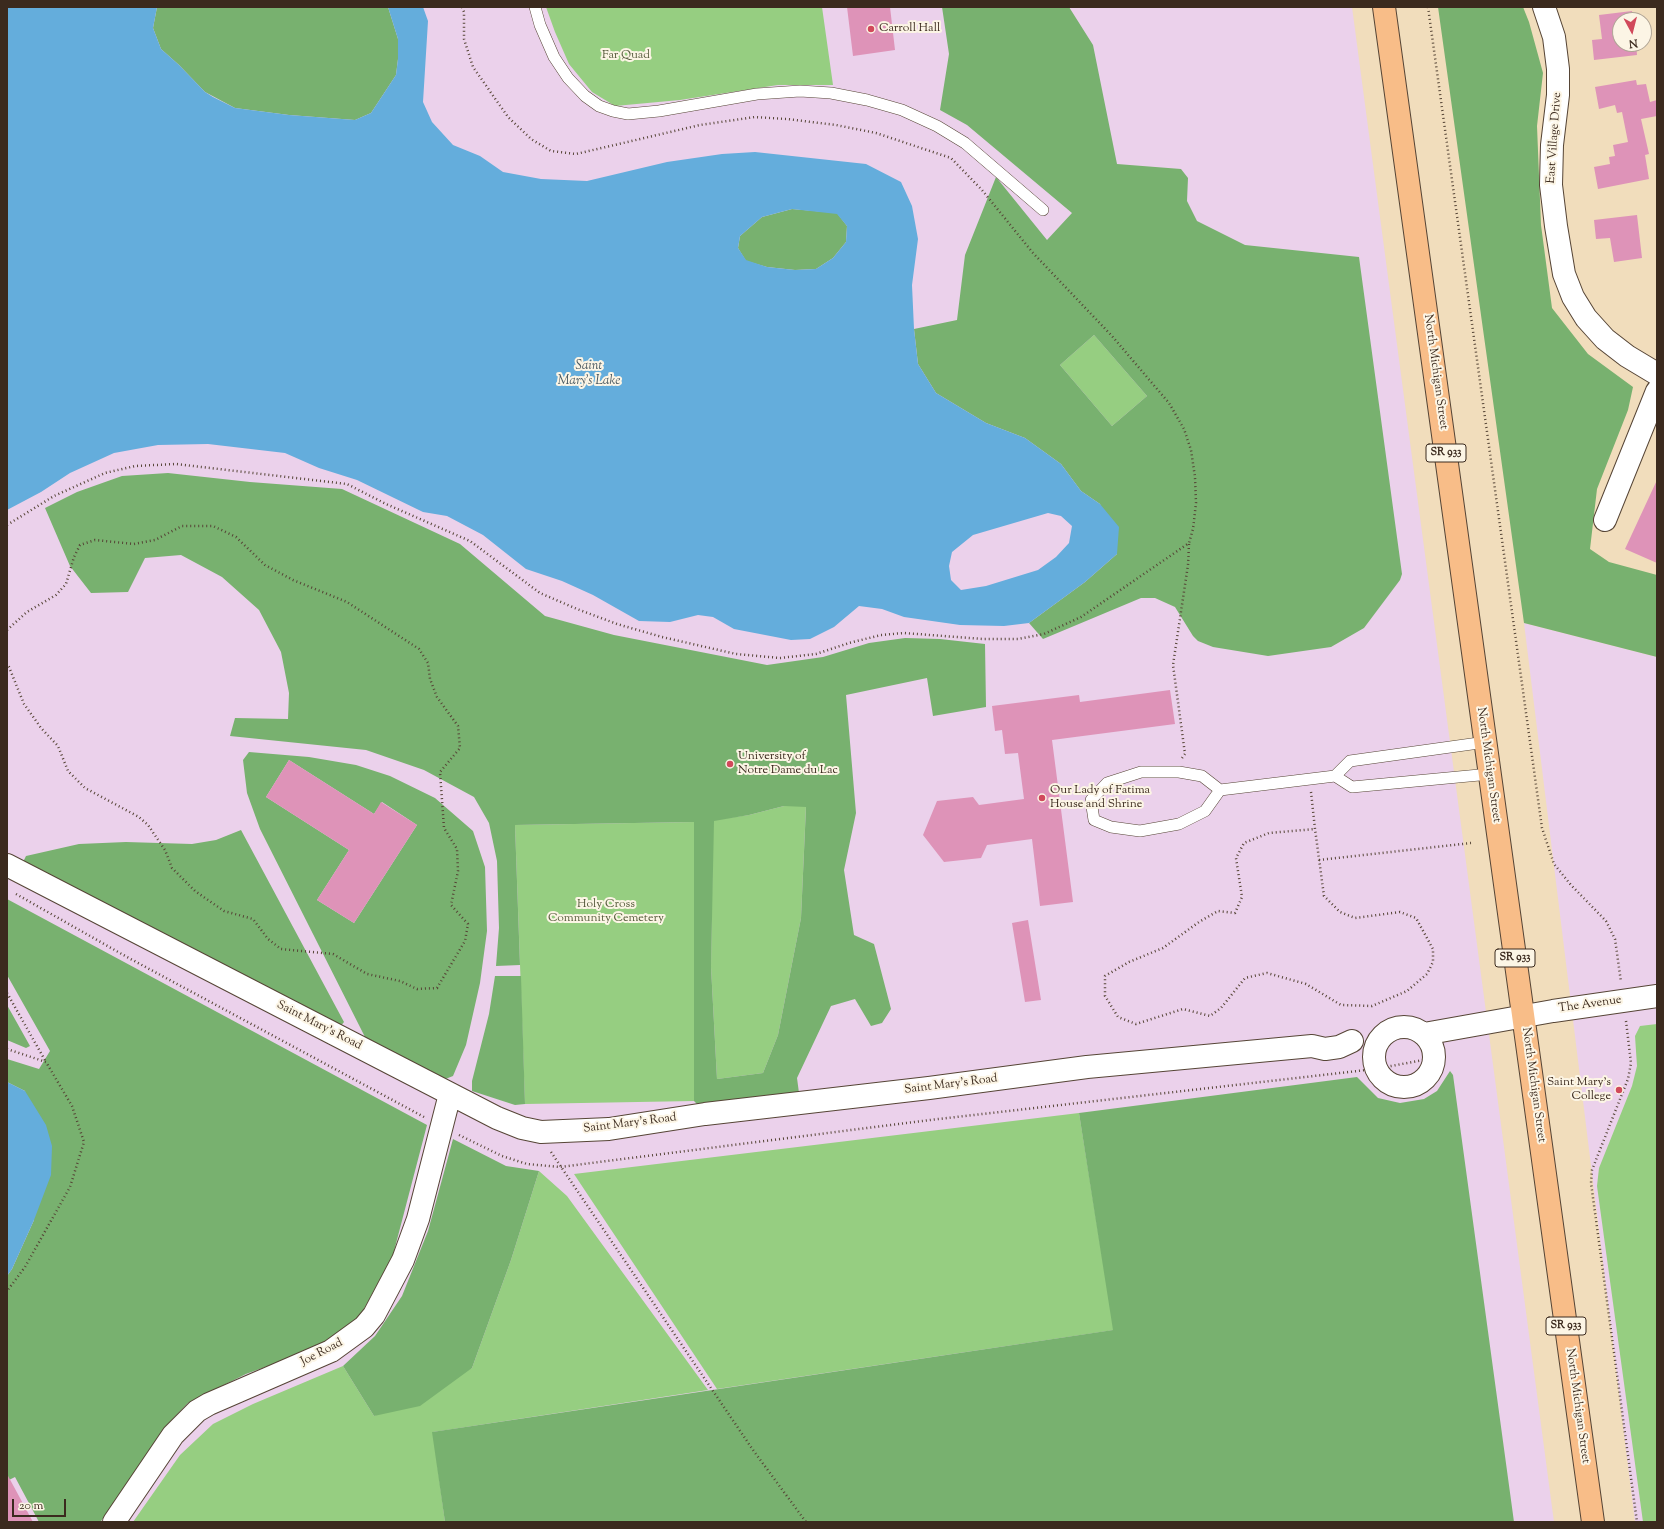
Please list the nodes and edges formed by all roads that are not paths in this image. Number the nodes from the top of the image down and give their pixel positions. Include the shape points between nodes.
1 (535, 7) edge
2 (1384, 7) edge
3 (1544, 7) edge
4 (1043, 210) dead end
5 (1657, 374) edge
6 (1657, 391) edge
7 (1605, 520) dead end
8 (1486, 742) junction
9 (1490, 774) junction
10 (1335, 776) junction
11 (1220, 790) junction
12 (7, 865) edge
13 (1657, 996) edge
14 (1524, 1016) junction
15 (1424, 1034) junction
16 (1378, 1039) junction
17 (450, 1094) junction
18 (114, 1522) edge
19 (1593, 1522) edge

1 - 4 lane via 554,57 568,78 599,106 628,114 757,94 800,91 831,93 867,100 902,110 937,126 965,143
2 - 8 main road, North Michigan Street / SR 933
3 - 5 street, East Village Drive via 1554,37 1558,69 1551,185 1564,274 1573,297 1586,318 1605,339
6 - 7 street
8 - 9 main road, North Michigan Street / SR 933
8 - 10 lane via 1350,761
9 - 10 lane via 1352,787
9 - 14 main road, North Michigan Street / SR 933
10 - 11 lane
11 - 11 lane via 1202,776 1172,772 1141,772 1107,783 1091,800 1094,820 1111,827 1140,830 1178,824 1205,811
12 - 17 street, Saint Mary's Road
13 - 14 street, The Avenue
14 - 15 street
14 - 19 main road, North Michigan Street / SR 933
15 - 16 street, Saint Mary's Road via 1415,1029 1395,1028
15 - 16 street via 1434,1051 1431,1071 1426,1079 1408,1088 1388,1084 1375,1069 1374,1049
16 - 17 street, Saint Mary's Road via 1352,1041 1339,1037 1325,1038 1312,1046 1087,1067 705,1114 609,1129 541,1132 522,1128
17 - 18 street, Joe Road via 418,1219 403,1260 374,1315 359,1331 332,1351 209,1404 197,1412 173,1435

